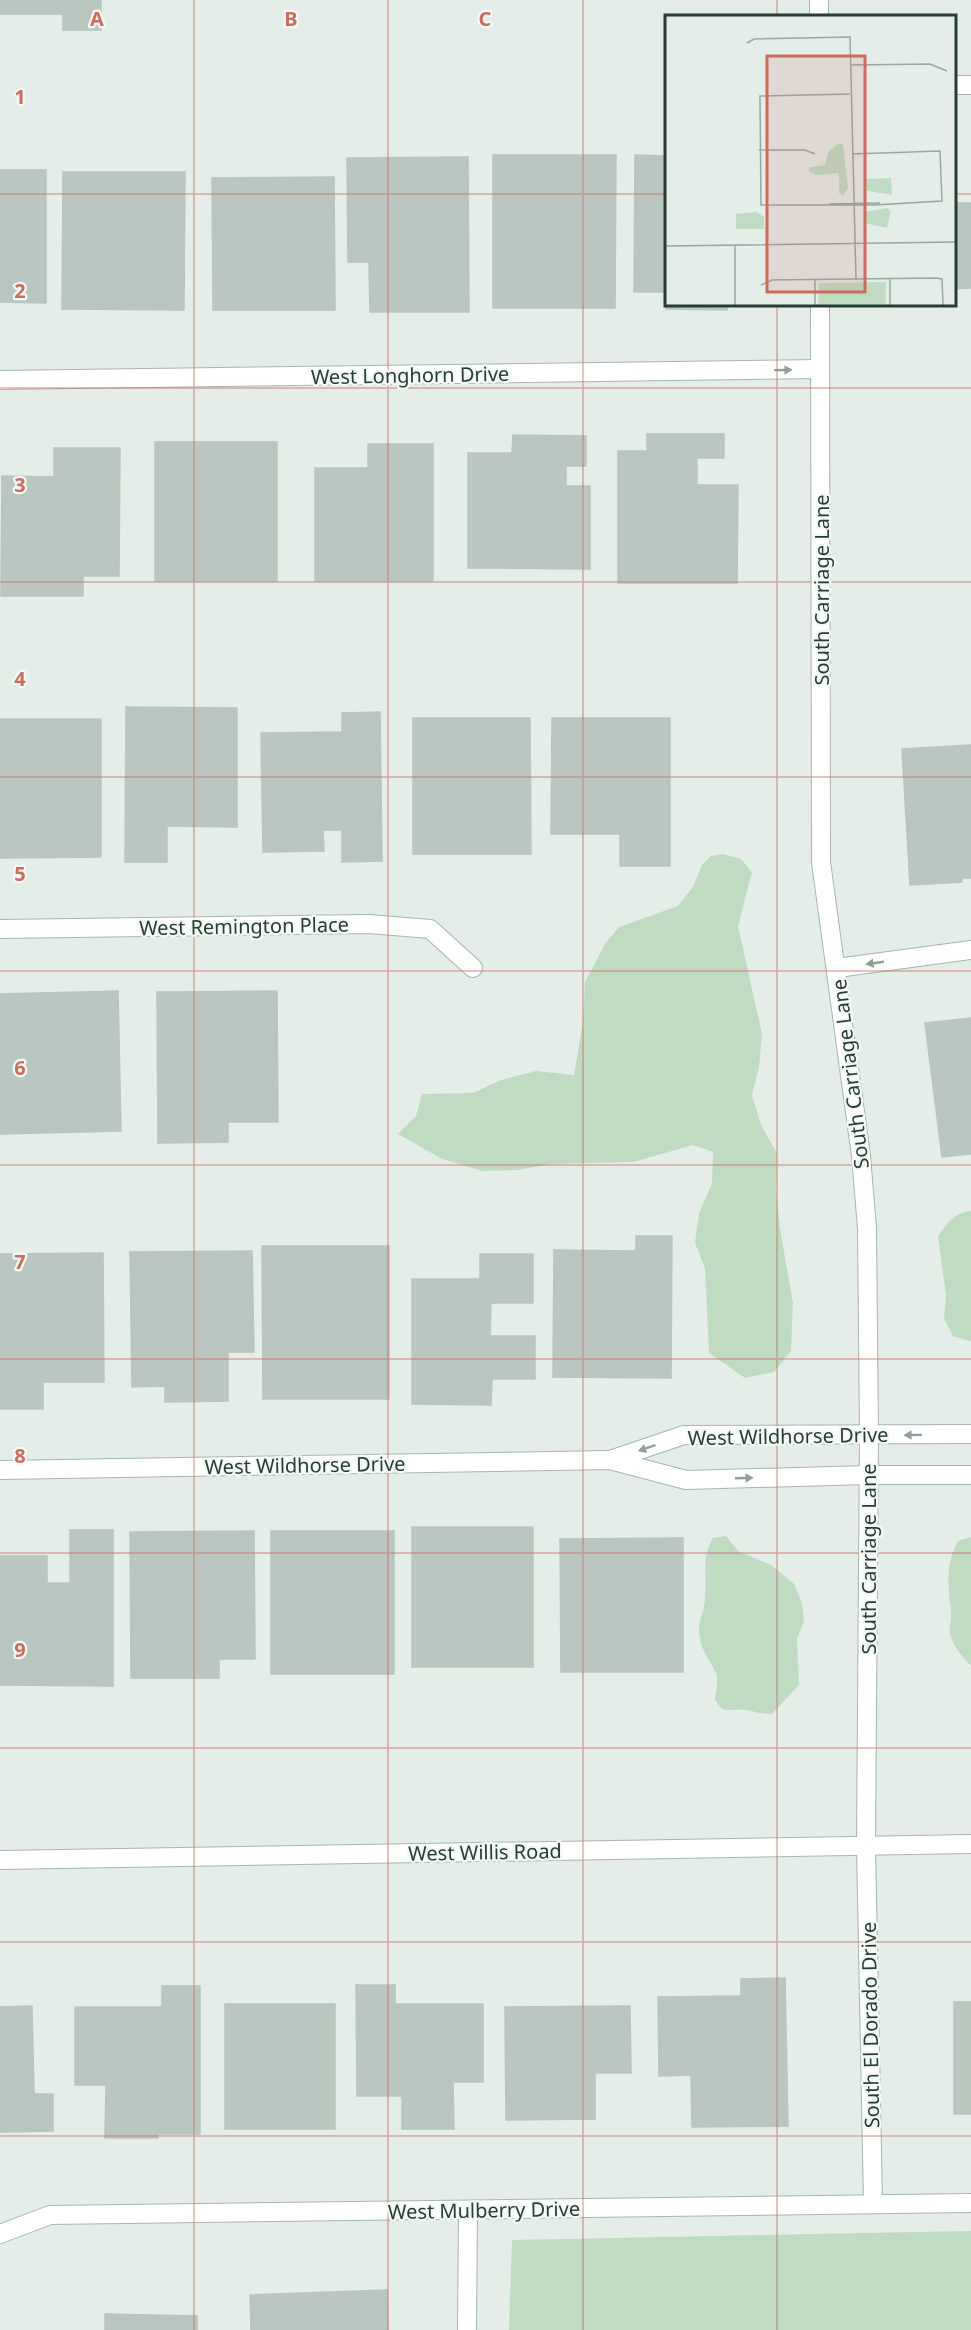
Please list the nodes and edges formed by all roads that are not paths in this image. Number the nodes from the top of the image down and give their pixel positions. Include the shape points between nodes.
1 (820, 306) edge
2 (820, 369) junction
3 (0, 380) edge
4 (0, 929) edge
5 (971, 950) edge
6 (473, 968) dead end
7 (837, 968) junction
8 (971, 1434) edge
9 (868, 1436) junction
10 (610, 1461) junction
11 (0, 1470) edge
12 (868, 1474) junction
13 (971, 1474) edge
14 (971, 1844) edge
15 (866, 1845) junction
16 (0, 1860) edge
17 (971, 2203) edge
18 (873, 2204) junction
19 (468, 2210) junction
20 (0, 2234) edge
21 (467, 2330) edge

1 - 2 street, South Carriage Lane
3 -> 2 street, West Longhorn Drive
2 - 7 street, South Carriage Lane via 821,862
4 - 6 street, West Remington Place via 369,924 429,929
5 -> 7 street
7 - 9 street, South Carriage Lane via 867,1228
8 -> 9 street, West Wildhorse Drive
9 -> 10 street, West Wildhorse Drive via 684,1435
9 - 12 street, South Carriage Lane
10 - 11 street, West Wildhorse Drive
10 -> 12 street, West Wildhorse Drive via 686,1480
12 - 13 street, West Wildhorse Drive
12 - 15 street, South Carriage Lane
14 - 15 street, West Willis Road
15 - 16 street, West Willis Road
15 - 18 street, South El Dorado Drive
17 - 18 street, West Mulberry Drive
18 - 19 street, West Mulberry Drive
19 - 20 street, West Mulberry Drive via 50,2215
19 - 21 street

